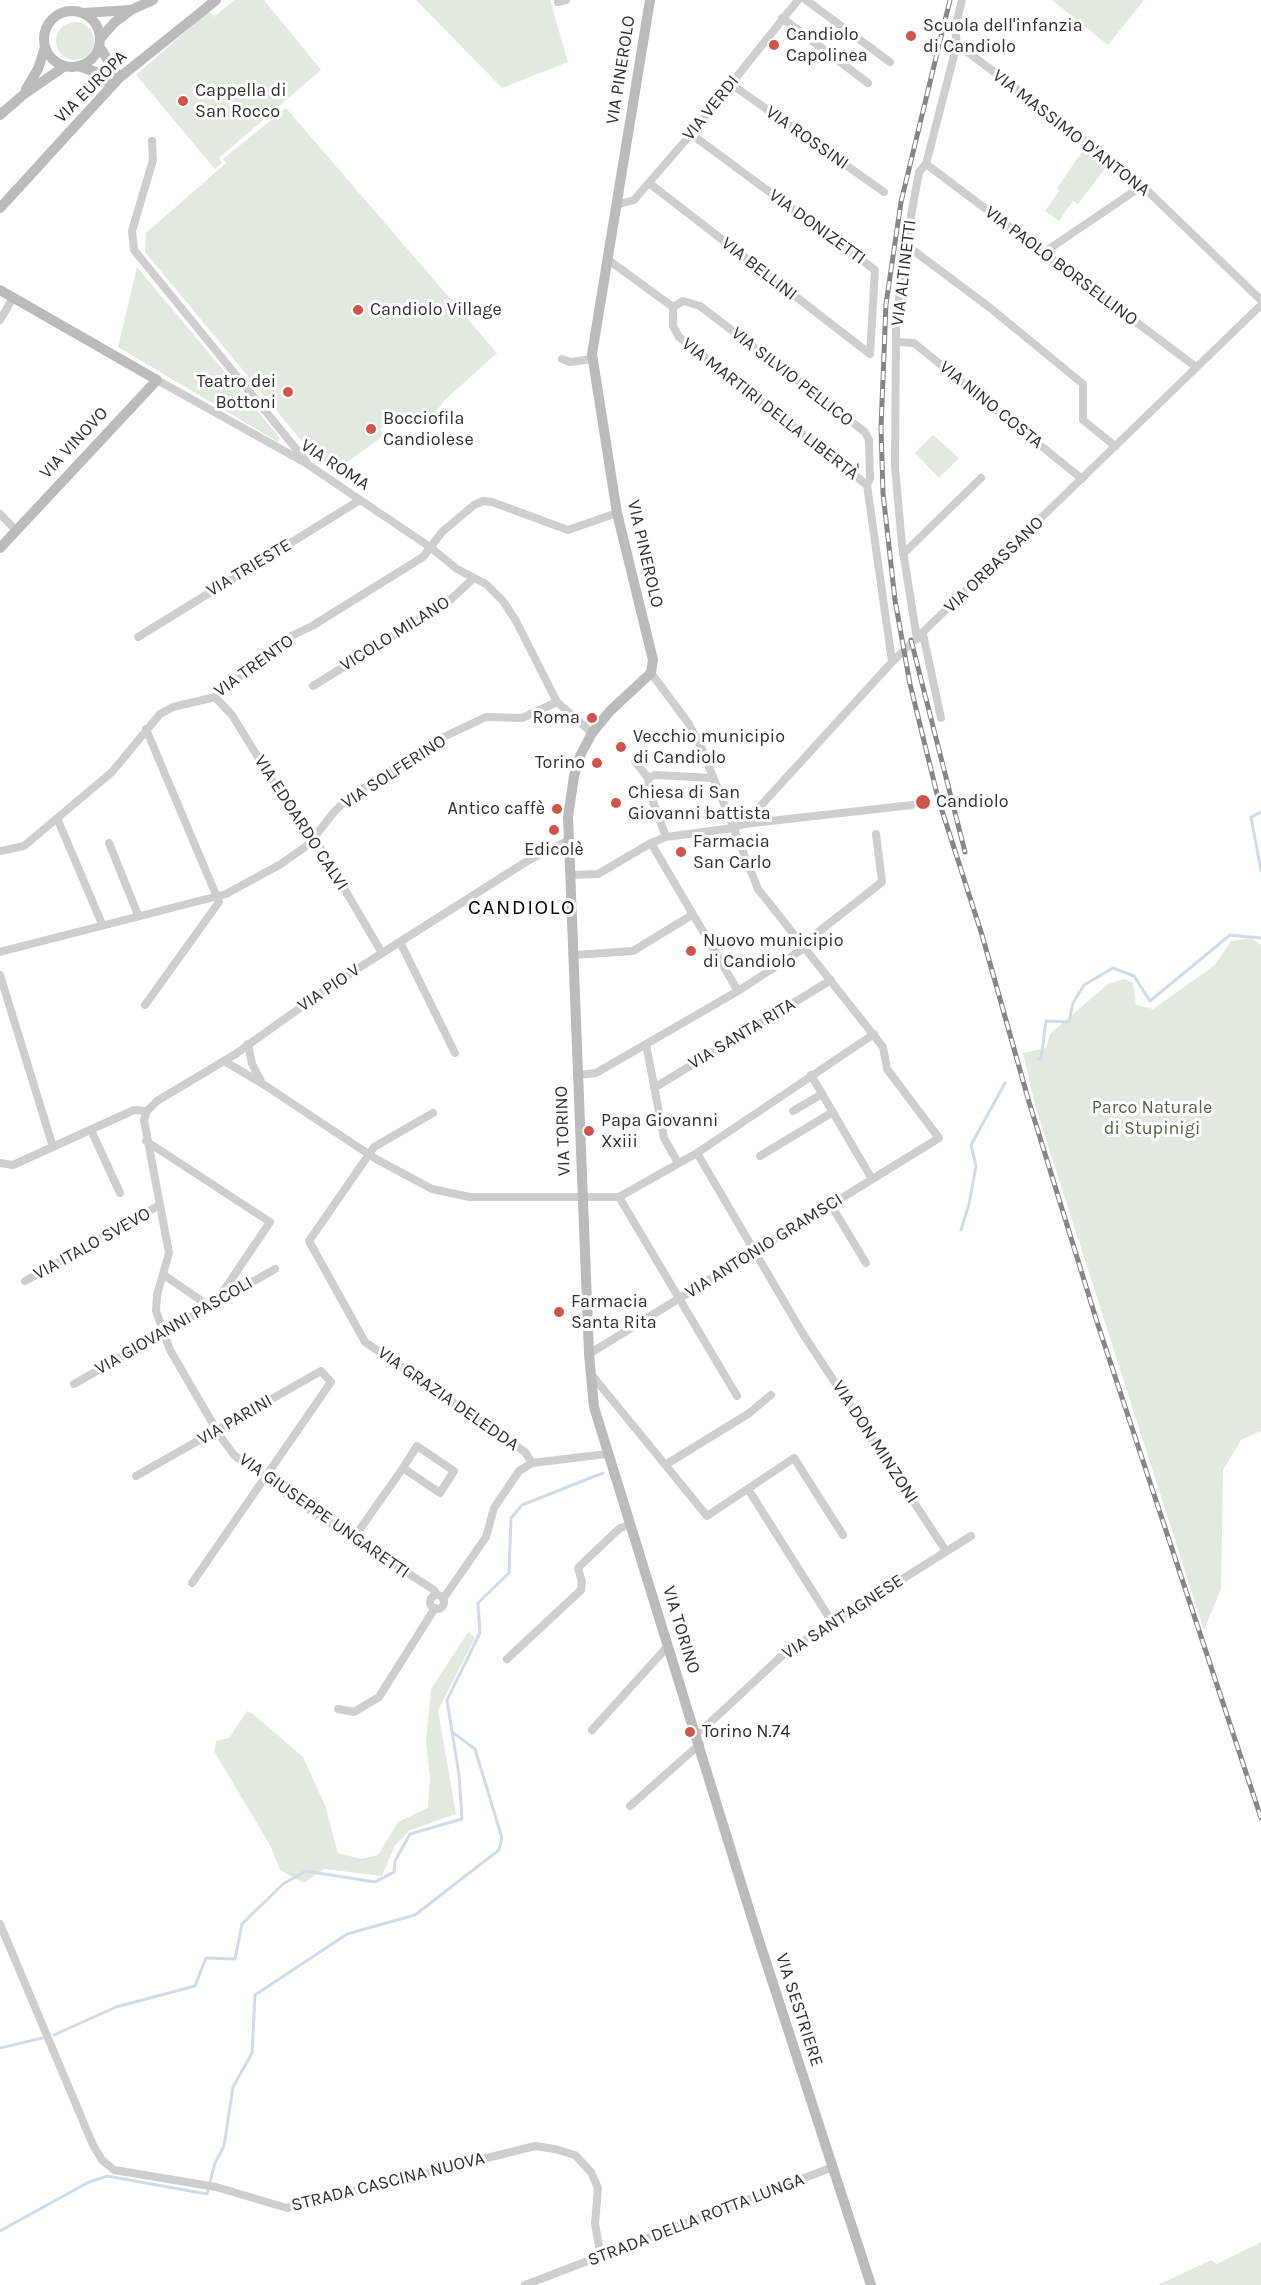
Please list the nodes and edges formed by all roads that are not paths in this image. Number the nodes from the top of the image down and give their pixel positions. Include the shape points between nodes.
1 (153, 0) edge
2 (216, 0) edge
3 (650, 0) edge
4 (798, 0) edge
5 (806, 0) edge
6 (962, 0) edge
7 (131, 10) junction
8 (83, 13) junction
9 (782, 18) junction
10 (99, 43) junction
11 (957, 44) junction
12 (45, 47) junction
13 (890, 62) dead end
14 (65, 66) junction
15 (78, 66) junction
16 (116, 82) junction
17 (868, 83) dead end
18 (731, 84) junction
19 (23, 95) junction
20 (0, 115) edge
21 (691, 134) junction
22 (152, 141) dead end
23 (926, 165) junction
24 (649, 183) junction
25 (1142, 186) junction
26 (884, 192) dead end
27 (616, 205) junction
28 (0, 208) edge
29 (906, 245) junction
30 (1043, 253) junction
31 (607, 259) junction
32 (0, 290) edge
33 (13, 298) junction
34 (1261, 300) edge
35 (1261, 305) edge
36 (673, 307) junction
37 (0, 320) edge
38 (896, 342) junction
39 (870, 354) joint
40 (562, 359) dead end
41 (592, 359) junction
42 (1196, 368) junction
43 (157, 380) junction
44 (1115, 446) junction
45 (312, 468) junction
46 (981, 478) dead end
47 (1082, 479) junction
48 (867, 485) junction
49 (360, 500) junction
50 (617, 513) junction
51 (0, 514) edge
52 (16, 530) junction
53 (430, 547) junction
54 (0, 548) edge
55 (903, 554) junction
56 (474, 578) junction
57 (138, 637) dead end
58 (920, 637) junction
59 (892, 662) junction
60 (651, 673) junction
61 (313, 686) dead end
62 (214, 697) junction
63 (557, 702) junction
64 (941, 718) dead end
65 (146, 729) junction
66 (592, 733) junction
67 (635, 761) dead end
68 (648, 778) junction
69 (712, 778) junction
70 (912, 805) dead end
71 (57, 818) junction
72 (744, 824) junction
73 (733, 828) junction
74 (876, 834) dead end
75 (666, 837) junction
76 (313, 840) junction
77 (567, 841) junction
78 (109, 843) dead end
79 (651, 843) junction
80 (0, 851) edge
81 (570, 875) junction
82 (217, 897) junction
83 (138, 915) junction
84 (692, 915) junction
85 (102, 924) junction
86 (400, 942) junction
87 (804, 946) junction
88 (0, 952) edge
89 (382, 953) junction
90 (574, 955) junction
91 (0, 975) edge
92 (831, 980) junction
93 (738, 991) junction
94 (145, 1005) dead end
95 (874, 1034) junction
96 (248, 1044) junction
97 (646, 1044) junction
98 (455, 1053) dead end
99 (224, 1061) junction
100 (578, 1075) junction
101 (812, 1075) junction
102 (263, 1084) junction
103 (654, 1088) junction
104 (822, 1094) junction
105 (147, 1111) junction
106 (793, 1111) dead end
107 (833, 1112) junction
108 (433, 1113) dead end
109 (91, 1130) junction
110 (146, 1141) junction
111 (53, 1147) junction
112 (368, 1153) junction
113 (697, 1153) junction
114 (760, 1156) dead end
115 (2, 1164) edge
116 (678, 1164) junction
117 (872, 1179) junction
118 (120, 1193) dead end
119 (582, 1196) junction
120 (620, 1197) junction
121 (831, 1204) junction
122 (158, 1206) junction
123 (754, 1252) junction
124 (866, 1263) dead end
125 (274, 1269) dead end
126 (164, 1275) junction
127 (25, 1281) dead end
128 (679, 1300) junction
129 (213, 1304) junction
130 (162, 1333) junction
131 (589, 1353) junction
132 (591, 1374) junction
133 (74, 1384) dead end
134 (771, 1395) dead end
135 (737, 1396) dead end
136 (217, 1430) junction
137 (607, 1454) junction
138 (532, 1463) junction
139 (665, 1465) junction
140 (403, 1467) junction
141 (136, 1476) dead end
142 (264, 1478) junction
143 (748, 1489) junction
144 (631, 1525) junction
145 (843, 1535) dead end
146 (972, 1536) dead end
147 (353, 1539) junction
148 (946, 1551) junction
149 (192, 1583) dead end
150 (437, 1598) junction
151 (832, 1622) junction
152 (668, 1646) junction
153 (507, 1659) dead end
154 (338, 1709) dead end
155 (592, 1730) dead end
156 (696, 1733) junction
157 (700, 1744) junction
158 (630, 1806) dead end
159 (0, 1924) edge
160 (832, 2167) junction
161 (601, 2257) junction
162 (525, 2285) edge
163 (871, 2285) edge

1 - 7 main road
2 - 16 main road, VIA EUROPA
3 - 27 main road, VIA PINEROLO
4 - 9 street, VIA VERDI
5 - 13 street
6 - 11 street, VIA ALTINETTI via 955,28
7 - 8 main road
7 - 10 main road via 114,23
8 - 10 main road via 96,23
8 - 12 main road via 66,11 51,20
9 - 17 street
9 - 18 street, VIA VERDI
10 - 15 main road via 91,59
10 - 16 main road
11 - 23 street, VIA ALTINETTI
11 - 25 street, VIA MASSIMO D'ANTONA
12 - 14 main road via 56,62
12 - 19 main road
14 - 15 main road
14 - 19 main road
15 - 16 main road
16 - 28 main road, VIA EUROPA
18 - 21 street, VIA VERDI
18 - 26 street, VIA ROSSINI
19 - 20 main road
21 - 24 street, VIA VERDI
21 - 39 street, VIA DONIZETTI via 876,270
22 - 45 street via 153,160 132,231 134,250
23 - 29 street, VIA ALTINETTI via 919,172
23 - 30 street, VIA PAOLO BORSELLINO
24 - 27 street, VIA VERDI via 634,200
24 - 39 street, VIA BELLINI
25 - 30 street
25 - 34 street, VIA MASSIMO D'ANTONA
27 - 31 main road, VIA PINEROLO
29 - 38 street, VIA ALTINETTI
29 - 44 street via 1083,384 1083,420
30 - 42 street, VIA PAOLO BORSELLINO
31 - 36 street
31 - 41 main road, VIA PINEROLO
32 - 33 main road, VIA ROMA
33 - 37 street
33 - 43 main road, VIA ROMA
35 - 42 street, VIA ORBASSANO
36 - 48 street, VIA MARTIRI DELLA LIBERTÀ via 673,326 680,337
36 - 48 street, VIA SILVIO PELLICO via 683,301 700,306 865,432 869,440
38 - 47 street, VIA NINO COSTA via 914,343
38 - 55 street, VIA ALTINETTI via 895,467
40 - 41 street
41 - 50 main road, VIA PINEROLO
42 - 44 street, VIA ORBASSANO
43 - 45 street, VIA ROMA
43 - 52 main road, VIA VINOVO
44 - 47 street, VIA ORBASSANO
45 - 49 street, VIA ROMA
46 - 55 street
47 - 58 street, VIA ORBASSANO
48 - 59 street, VIA MARTIRI DELLA LIBERTÀ
49 - 53 street, VIA ROMA
49 - 57 street, VIA TRIESTE
50 - 53 street, VIA TRENTO via 568,530 483,501 468,509
50 - 60 main road, VIA PINEROLO via 653,660
51 - 52 street
52 - 54 main road, VIA VINOVO
53 - 56 street, VIA ROMA
53 - 62 street, VIA TRENTO via 423,557 283,640
55 - 58 street, VIA ALTINETTI
56 - 61 street, VICOLO MILANO via 449,601
56 - 63 street, VIA ROMA via 503,601
58 - 59 street, VIA ORBASSANO
58 - 64 street, VIA ALTINETTI
59 - 72 street, VIA ORBASSANO
60 - 66 main road
60 - 69 street via 689,724
62 - 65 street, VIA TRENTO via 173,707
62 - 76 street, VIA EDOARDO CALVI via 232,715
63 - 66 street, VIA ROMA
63 - 76 street, VIA SOLFERINO via 514,719 486,717 435,741 346,800
65 - 71 street, VIA TRENTO via 112,772
65 - 82 street
66 - 77 main road, VIA TORINO via 574,776
67 - 68 street
68 - 69 street
68 - 75 street
69 - 73 street
70 - 72 street
71 - 80 street, VIA TRENTO via 24,846
71 - 85 street
72 - 73 street, VIA ORBASSANO
73 - 75 street, VIA ORBASSANO
73 - 87 street via 758,889
74 - 87 street via 882,882
75 - 79 street, VIA ORBASSANO
76 - 82 street, VIA SOLFERINO via 281,864
76 - 89 street, VIA EDOARDO CALVI
77 - 81 main road, VIA TORINO
77 - 86 street, VIA PIO V via 529,860
78 - 83 street
79 - 81 street, VIA ORBASSANO via 598,874
79 - 84 street
81 - 90 main road, VIA TORINO
82 - 83 street, VIA SOLFERINO
82 - 94 street via 219,902
83 - 85 street, VIA SOLFERINO
84 - 90 street via 633,951
84 - 93 street
85 - 88 street, VIA SOLFERINO
86 - 89 street, VIA PIO V
86 - 98 street
87 - 92 street
87 - 93 street
89 - 96 street, VIA PIO V
90 - 100 main road, VIA TORINO
91 - 111 street
92 - 95 street
92 - 103 street, VIA SANTA RITA
93 - 97 street
95 - 101 street
95 - 117 street, VIA ANTONIO GRAMSCI via 883,1047 887,1069 939,1138
96 - 99 street, VIA PIO V
96 - 102 street via 252,1064
97 - 100 street via 596,1073
97 - 103 street
99 - 102 street
99 - 105 street, VIA PIO V
100 - 119 main road, VIA TORINO
101 - 104 street
101 - 113 street
102 - 112 street
103 - 116 street via 664,1138
104 - 106 street
104 - 107 street
105 - 109 street, VIA PIO V via 134,1110
105 - 110 street, VIA GIUSEPPE UNGARETTI
107 - 114 street
107 - 117 street
108 - 112 street, VIA GRAZIA DELEDDA
109 - 111 street, VIA PIO V
109 - 118 street
110 - 122 street, VIA GIUSEPPE UNGARETTI
110 - 129 street via 270,1222
111 - 115 street, VIA PIO V via 13,1166
112 - 119 street via 420,1184 454,1195
112 - 138 street, VIA GRAZIA DELEDDA via 309,1241 365,1342 525,1452
113 - 116 street
113 - 123 street, VIA DON MINZONI
116 - 120 street
117 - 121 street, VIA ANTONIO GRAMSCI
119 - 120 street
119 - 131 main road, VIA TORINO
120 - 128 street
121 - 123 street, VIA ANTONIO GRAMSCI
121 - 124 street
122 - 126 street, VIA GIUSEPPE UNGARETTI via 169,1253
122 - 127 street, VIA ITALO SVEVO
123 - 128 street, VIA ANTONIO GRAMSCI
123 - 148 street, VIA DON MINZONI via 803,1334
125 - 129 street, VIA GIOVANNI PASCOLI
126 - 129 street
126 - 130 street, VIA GIUSEPPE UNGARETTI via 156,1304
128 - 131 street, VIA ANTONIO GRAMSCI
128 - 135 street
129 - 130 street, VIA GIOVANNI PASCOLI
130 - 133 street, VIA GIOVANNI PASCOLI
130 - 136 street, VIA GIUSEPPE UNGARETTI
131 - 132 main road, VIA TORINO
132 - 137 main road, VIA TORINO via 594,1407
132 - 139 street
134 - 139 street via 748,1414
136 - 141 street, VIA PARINI
136 - 142 street, VIA GIUSEPPE UNGARETTI via 234,1455
136 - 142 street, VIA PARINI via 321,1371 331,1382
137 - 138 street, VIA GRAZIA DELEDDA
137 - 144 main road, VIA TORINO
138 - 150 street via 519,1471 504,1492 494,1508 486,1537
139 - 143 street via 707,1516
140 - 140 street via 440,1493 454,1471 417,1446
140 - 147 street
142 - 147 street, VIA GIUSEPPE UNGARETTI
142 - 149 street
143 - 145 street via 794,1458
143 - 151 street
144 - 152 main road, VIA TORINO
144 - 153 street via 620,1528 578,1568 581,1590
146 - 148 street, VIA SANT'AGNESE
147 - 150 street, VIA GIUSEPPE UNGARETTI
148 - 151 street, VIA SANT'AGNESE
150 - 154 street, VIA GIUSEPPE UNGARETTI via 435,1608 379,1697 354,1712
151 - 156 street, VIA SANT'AGNESE via 777,1658
152 - 155 street
152 - 156 main road, VIA TORINO
156 - 157 main road, VIA TORINO
157 - 158 street
157 - 160 main road, VIA SESTRIERE
159 - 161 street, STRADA CASCINA NUOVA via 93,2145 114,2170 216,2187 287,2208 535,2146 555,2149 575,2155 591,2172 598,2188 595,2224
160 - 161 street, STRADA DELLA ROTTA LUNGA
160 - 163 main road, VIA SESTRIERE
161 - 162 street, STRADA DELLA ROTTA LUNGA

